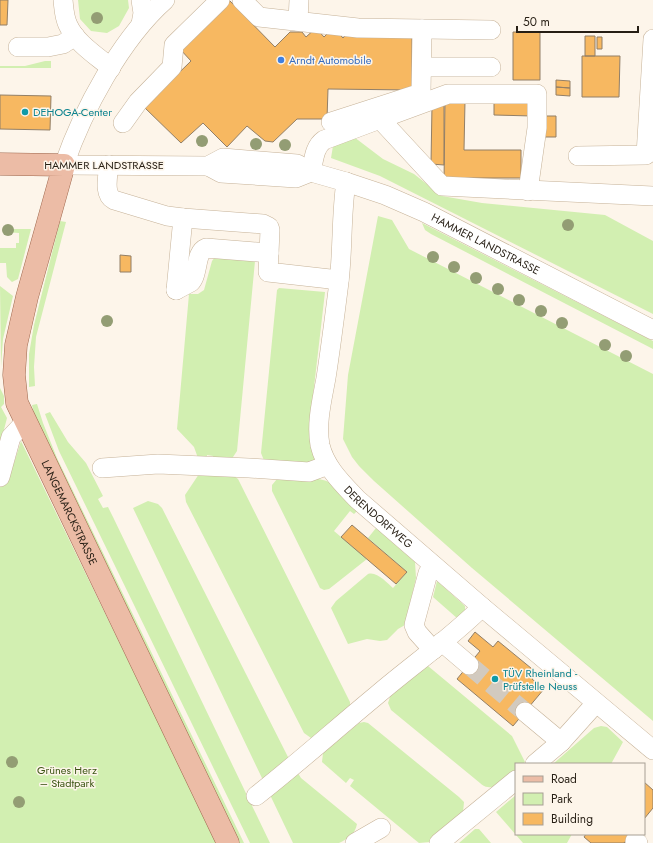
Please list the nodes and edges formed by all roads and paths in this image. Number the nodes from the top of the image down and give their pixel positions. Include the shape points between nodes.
1 (63, 0) edge
2 (141, 0) edge
3 (165, 0) edge
4 (220, 0) edge
5 (242, 0) edge
6 (299, 0) edge
7 (298, 21) junction
8 (141, 24) junction
9 (422, 29) junction
10 (491, 30) dead end
11 (75, 36) junction
12 (653, 39) edge
13 (18, 46) dead end
14 (422, 67) junction
15 (491, 67) dead end
16 (111, 68) junction
17 (380, 119) junction
18 (331, 122) dead end
19 (123, 123) dead end
20 (578, 156) dead end
21 (0, 164) edge
22 (64, 165) junction
23 (109, 165) junction
24 (311, 172) junction
25 (346, 182) junction
26 (528, 191) junction
27 (653, 196) edge
28 (183, 218) junction
29 (269, 253) junction
30 (339, 280) junction
31 (653, 330) edge
32 (25, 422) junction
33 (328, 465) junction
34 (102, 468) dead end
35 (0, 477) edge
36 (434, 566) junction
37 (482, 607) junction
38 (437, 646) junction
39 (468, 665) tunnel mouth
40 (596, 703) junction
41 (525, 712) tunnel mouth
42 (561, 742) junction
43 (653, 750) edge
44 (536, 763) edge
45 (515, 781) edge
46 (256, 796) dead end
47 (382, 828) dead end
48 (228, 843) edge
49 (355, 843) edge
50 (439, 843) edge

1 - 11 street via 68,26
2 - 8 street
3 - 8 street
4 - 19 street via 174,45 172,67 138,102
5 - 7 street via 259,17
6 - 7 street
7 - 9 street via 358,28
8 - 16 street
9 - 10 street
9 - 14 street
11 - 13 street via 62,44 48,47
11 - 16 street
12 - 20 street via 646,156
14 - 15 street
14 - 18 street via 421,93
16 - 22 street via 87,111
17 - 24 street via 320,143
17 - 26 street via 442,186
17 - 26 street via 448,94 537,94 537,128
21 - 22 main road, HAMMER LANDSTRASSE
22 - 23 street, HAMMER LANDSTRASSE
22 - 32 main road, LANGEMARCKSTRASSE via 16,345 14,375 17,403
23 - 24 street, HAMMER LANDSTRASSE via 208,166 223,158 297,164
23 - 28 street via 108,192 111,199 167,216
24 - 25 street, HAMMER LANDSTRASSE
25 - 30 street, DERENDORFWEG
25 - 31 street, HAMMER LANDSTRASSE via 424,212
26 - 27 street
28 - 29 street via 266,225 270,230
28 - 29 street via 176,290 193,279 202,249
29 - 30 street via 268,272
30 - 33 street, DERENDORFWEG via 320,419 320,444
32 - 35 street via 11,437
32 - 48 main road, LANGEMARCKSTRASSE
33 - 34 street via 309,472 158,464
33 - 36 street, DERENDORFWEG via 338,480 357,499
36 - 37 street, DERENDORFWEG
36 - 38 street via 428,574 414,625 417,632
37 - 38 street
37 - 40 street, DERENDORFWEG
38 - 39 street
38 - 46 street
40 - 42 street
40 - 43 street, DERENDORFWEG
41 - 42 street
42 - 44 street
45 - 50 street
47 - 49 street

